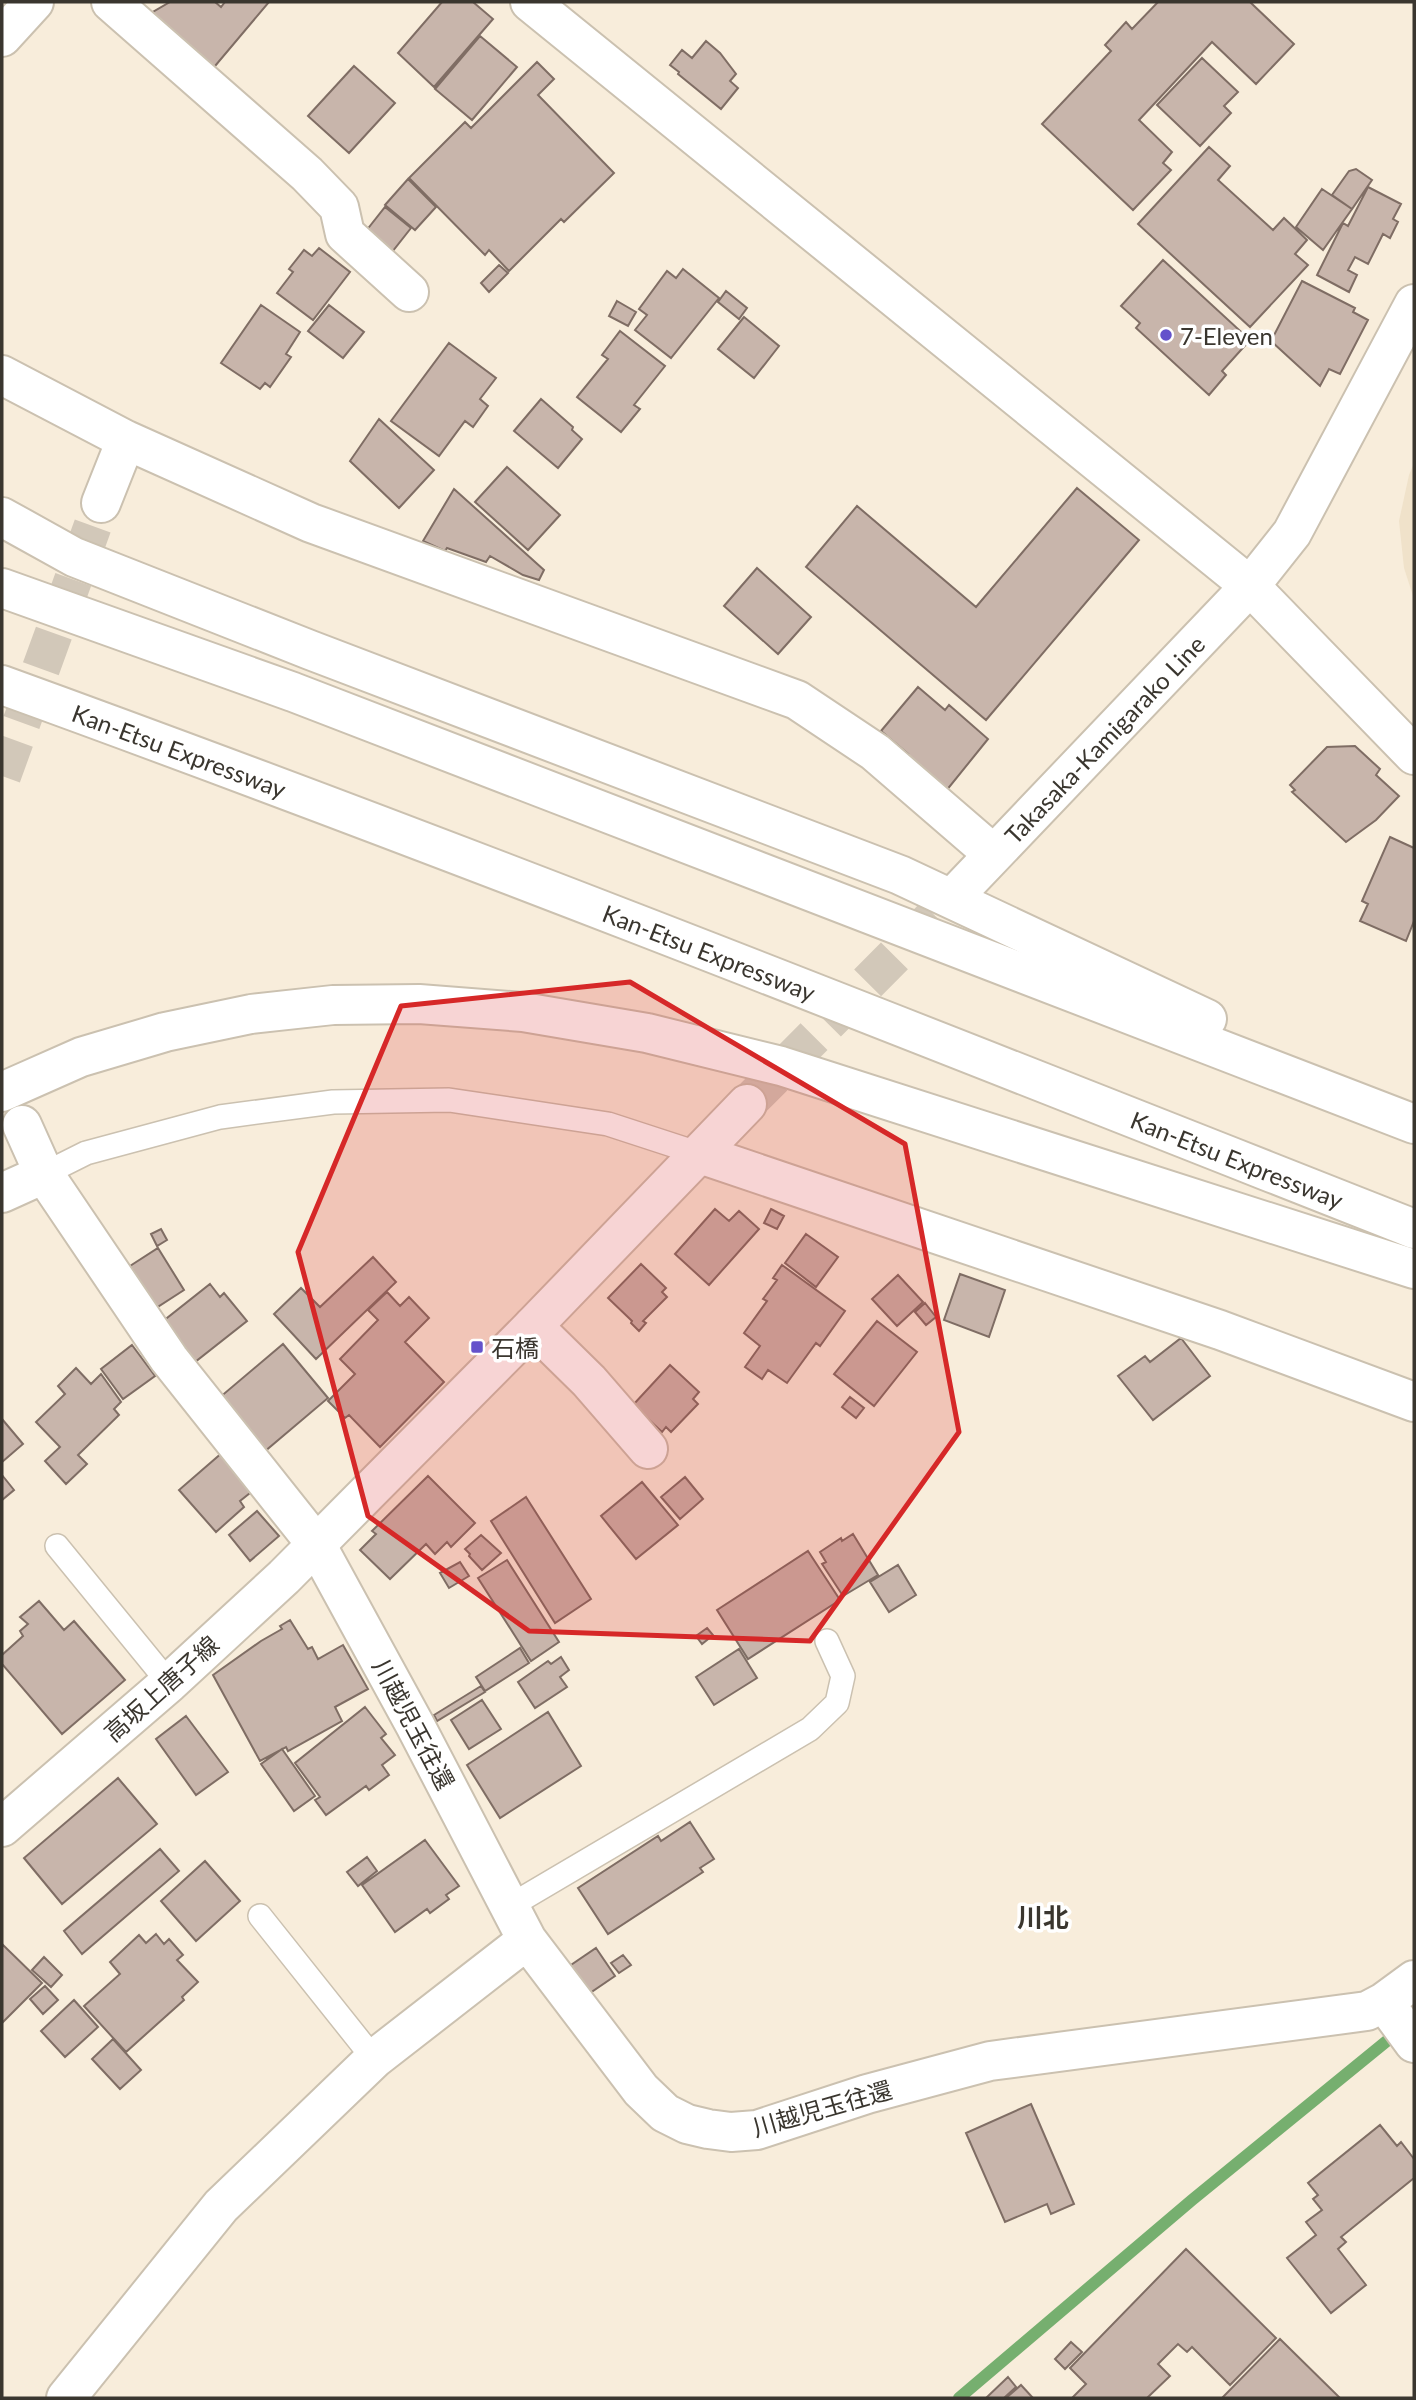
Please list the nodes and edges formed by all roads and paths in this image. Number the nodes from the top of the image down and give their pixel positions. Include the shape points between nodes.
1 (34, 2) edge
2 (111, 2) edge
3 (530, 2) edge
4 (2, 37) edge
5 (409, 292) dead end
6 (1414, 304) edge
7 (2, 375) edge
8 (126, 440) junction
9 (101, 503) tunnel mouth
10 (2, 517) edge
11 (1250, 586) junction
12 (2, 588) edge
13 (2, 685) edge
14 (1414, 755) edge
15 (992, 853) junction
16 (959, 891) tunnel mouth
17 (2, 1092) edge
18 (747, 1104) tunnel mouth
19 (1367, 1105) junction
20 (1414, 1124) edge
21 (22, 1125) dead end
22 (700, 1154) junction
23 (44, 1174) junction
24 (2, 1193) edge
25 (1414, 1228) edge
26 (1414, 1269) edge
27 (533, 1326) junction
28 (1414, 1402) edge
29 (648, 1449) dead end
30 (316, 1544) junction
31 (57, 1546) dead end
32 (827, 1641) dead end
33 (169, 1683) junction
34 (2, 1827) edge
35 (510, 1906) junction
36 (260, 1916) dead end
37 (527, 1940) junction
38 (1414, 1980) edge
39 (1402, 2026) edge
40 (374, 2059) junction
41 (66, 2398) edge

1 - 4 main road
2 - 5 main road via 307,174 339,207 345,234
3 - 11 main road
6 - 11 main road, Takasaka-Kamigarako Line via 1292,533
7 - 8 main road
8 - 9 main road
8 - 15 main road via 311,523 797,700 875,752
10 - 19 main road via 86,562 900,875 1216,1024
11 - 14 main road
11 - 15 main road, Takasaka-Kamigarako Line
12 - 19 main road via 293,692
13 - 25 main road, Kan-Etsu Expressway via 595,907
15 - 16 main road, Takasaka-Kamigarako Line
17 - 26 main road via 81,1058 165,1032 251,1014 333,1005 419,1004 523,1012 647,1033 781,1066
18 - 22 main road
19 - 20 main road
21 - 23 main road, 川越児玉往還
22 - 23 lane via 608,1124 449,1100 333,1102 220,1117 86,1153
22 - 27 main road
22 - 28 main road via 1220,1330
23 - 24 main road
23 - 30 main road, 川越児玉往還 via 169,1359
27 - 29 main road
27 - 30 main road
30 - 33 main road, 高坂上唐子線
30 - 35 main road, 川越児玉往還
31 - 33 lane
32 - 35 lane via 843,1676 837,1703 810,1729
33 - 34 main road, 高坂上唐子線
35 - 37 main road, 川越児玉往還
36 - 40 lane
37 - 39 main road, 川越児玉往還 via 641,2090 665,2113 687,2124 731,2132 758,2130 990,2061 1367,2011
37 - 40 main road
38 - 39 main road, 川越児玉往還
40 - 41 main road via 221,2206

